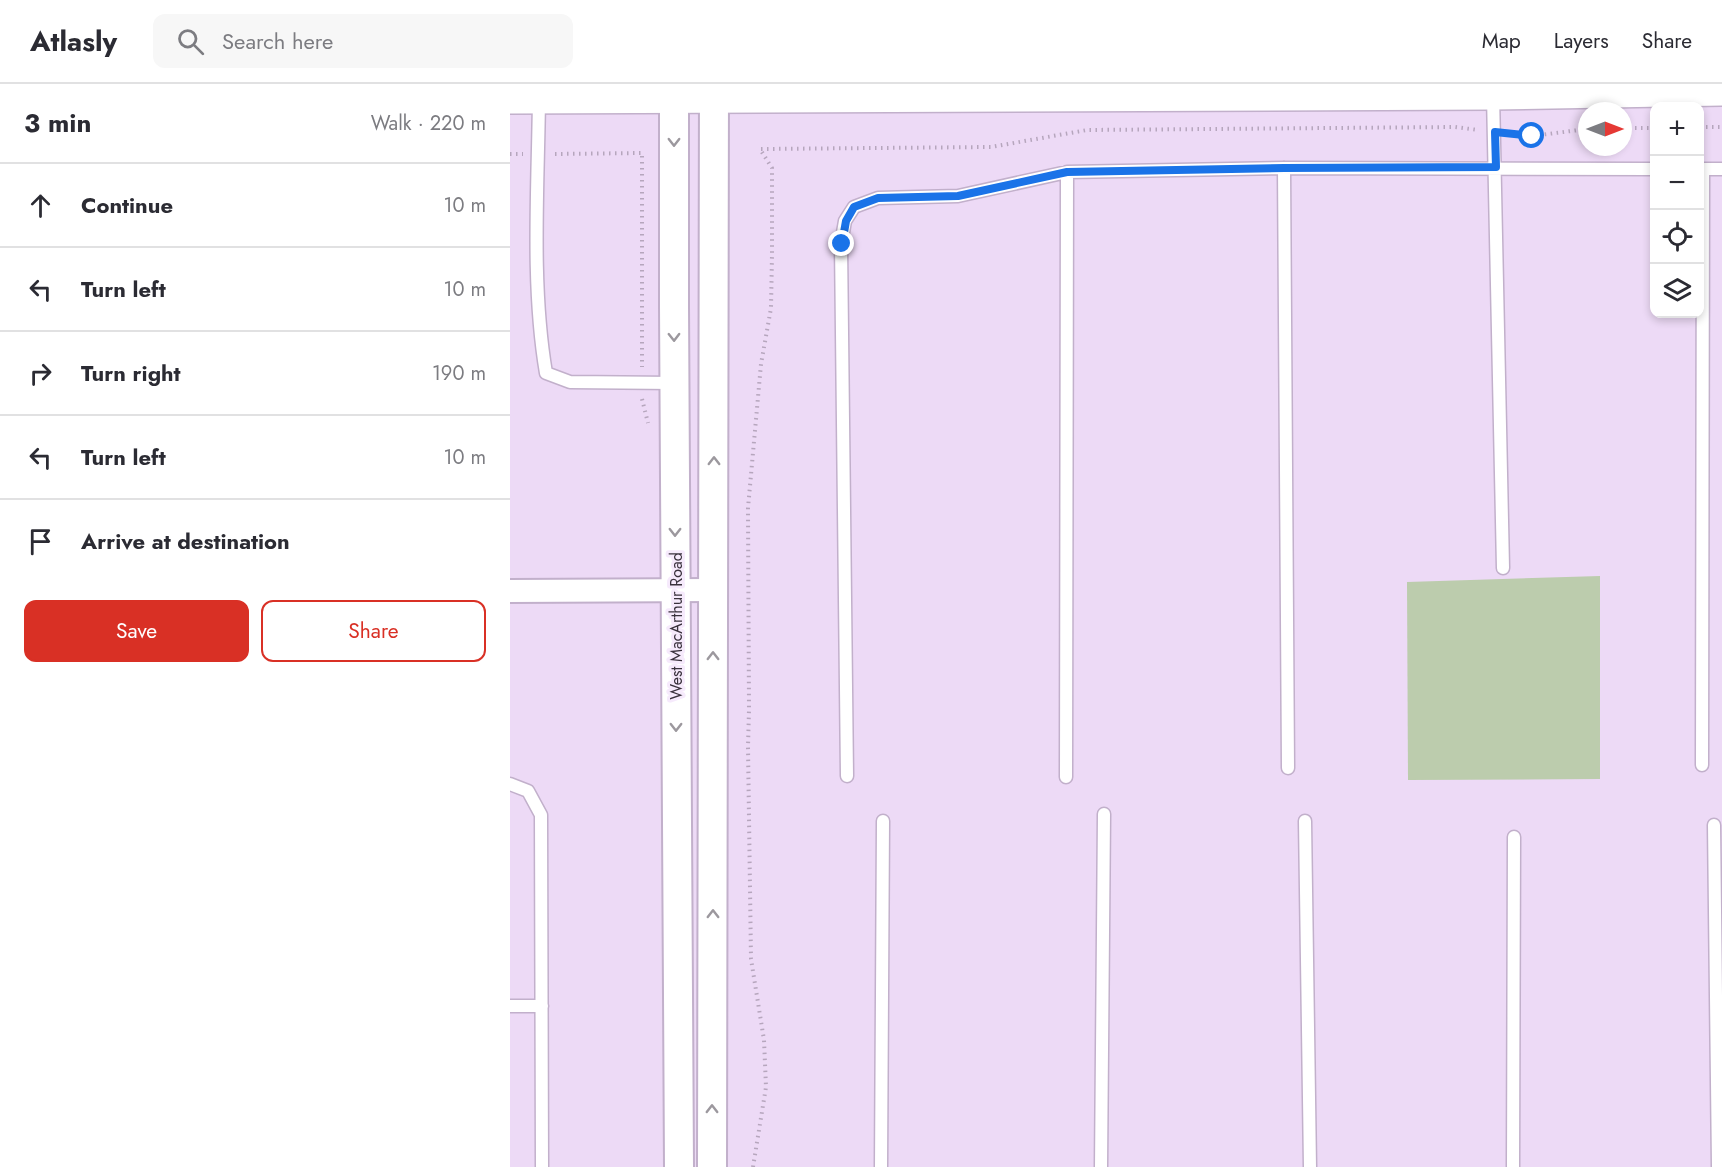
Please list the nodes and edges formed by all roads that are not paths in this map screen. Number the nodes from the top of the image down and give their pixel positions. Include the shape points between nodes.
1 (1093, 89) edge
2 (1722, 89) edge
3 (674, 90) edge
4 (714, 90) edge
5 (1493, 93) junction
6 (525, 97) edge
7 (1496, 167) junction
8 (1284, 168) junction
9 (1650, 169) edge
10 (1704, 169) edge
11 (1722, 169) edge
12 (1067, 172) junction
13 (1701, 210) edge
14 (674, 382) junction
15 (1503, 568) dead end
16 (713, 590) junction
17 (510, 591) edge
18 (675, 591) junction
19 (1702, 765) dead end
20 (1288, 768) dead end
21 (847, 776) dead end
22 (1066, 777) dead end
23 (510, 784) edge
24 (1104, 814) dead end
25 (883, 821) dead end
26 (1305, 821) dead end
27 (1714, 825) dead end
28 (1514, 837) dead end
29 (510, 1006) edge
30 (542, 1006) junction
31 (542, 1167) edge
32 (679, 1167) edge
33 (712, 1167) edge
34 (881, 1167) edge
35 (1101, 1167) edge
36 (1311, 1167) edge
37 (1513, 1167) edge
38 (1718, 1167) edge

1 - 4 main road
1 - 5 main road
2 - 5 main road
3 - 4 main road
3 - 6 main road
3 -> 14 street, West MacArthur Road
16 -> 4 street
5 - 7 lane
6 - 14 lane via 538,154 540,335 546,374 570,382
7 - 8 lane
7 - 9 lane
7 - 15 lane
8 - 12 lane
8 - 20 lane
10 - 11 lane
12 - 21 lane via 958,196 878,198 854,207 846,221 842,256
12 - 22 lane
13 - 19 lane
14 -> 18 street, West MacArthur Road
16 - 18 street
33 -> 16 street
17 - 18 street
18 -> 32 street, West MacArthur Road
23 - 30 lane via 528,791 541,815
24 - 35 lane
25 - 34 lane
26 - 36 lane
27 - 38 lane
28 - 37 lane
29 - 30 lane
30 - 31 lane

